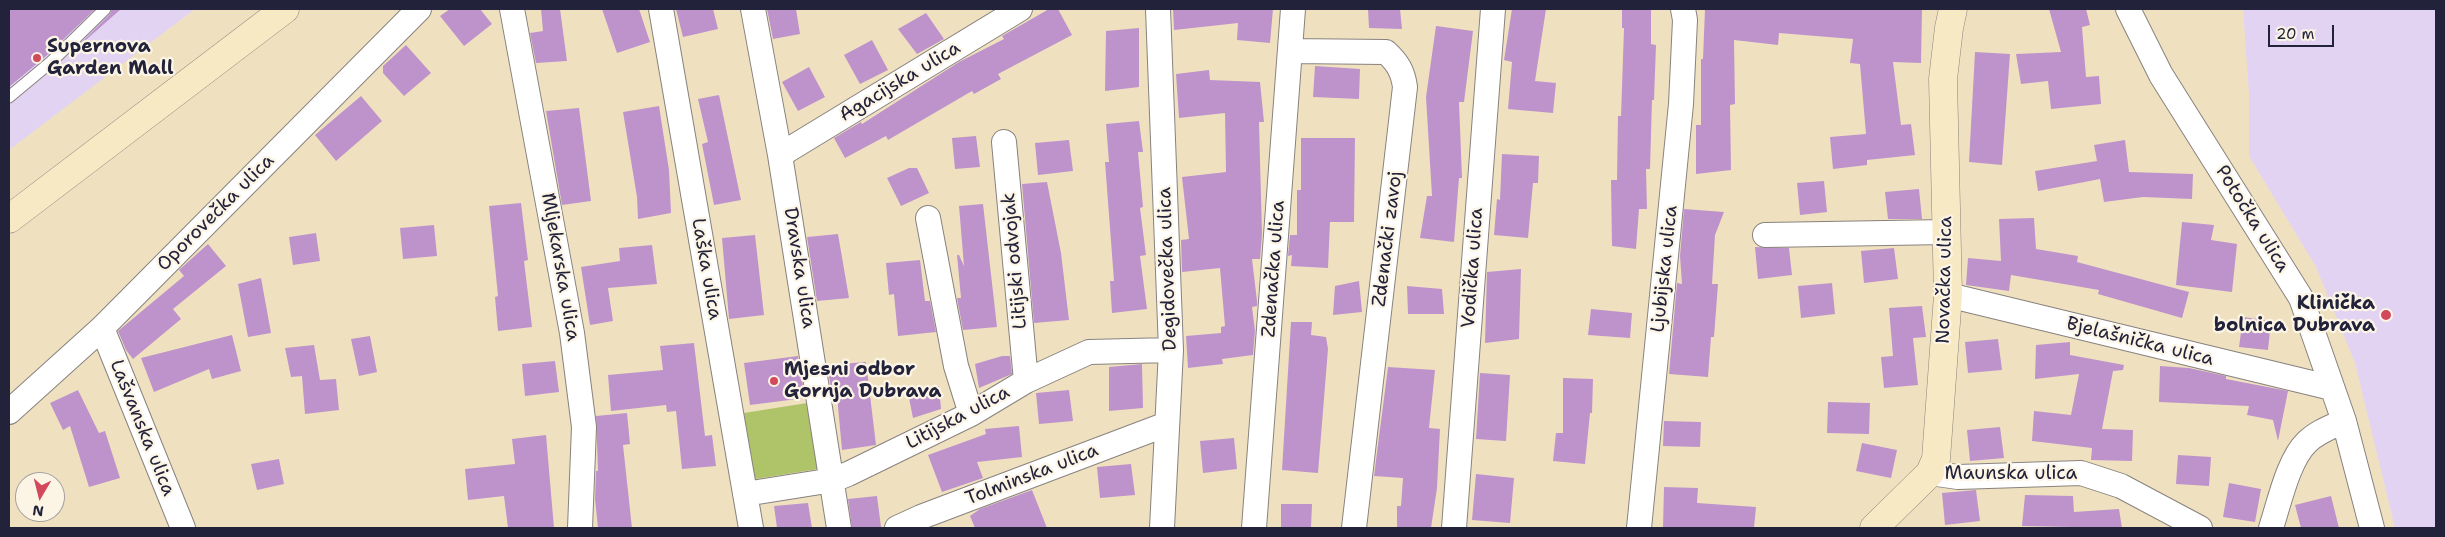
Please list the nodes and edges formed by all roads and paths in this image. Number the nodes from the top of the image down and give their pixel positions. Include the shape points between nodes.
1 (105, 9) edge
2 (285, 9) edge
3 (419, 9) edge
4 (512, 9) edge
5 (661, 9) edge
6 (753, 9) edge
7 (1020, 9) edge
8 (1158, 9) edge
9 (1293, 9) edge
10 (1492, 9) edge
11 (1683, 9) edge
12 (1953, 9) edge
13 (2128, 9) edge
14 (1290, 50) junction
15 (9, 97) edge
16 (1004, 142) dead end
17 (780, 155) junction
18 (928, 218) dead end
19 (9, 219) edge
20 (1947, 232) junction
21 (1765, 235) dead end
22 (1948, 295) junction
23 (102, 328) junction
24 (1171, 350) junction
25 (1026, 381) junction
26 (2332, 388) junction
27 (9, 412) edge
28 (971, 414) junction
29 (2344, 421) junction
30 (1168, 424) junction
31 (1930, 473) junction
32 (833, 480) junction
33 (745, 494) junction
34 (183, 528) edge
35 (580, 528) edge
36 (751, 528) edge
37 (840, 528) edge
38 (897, 528) edge
39 (1162, 528) edge
40 (1254, 528) edge
41 (1354, 528) edge
42 (1454, 528) edge
43 (1639, 528) edge
44 (1874, 528) edge
45 (2200, 528) edge
46 (2271, 528) edge
47 (2372, 528) edge

1 - 15 lane via 51,62
2 - 19 street
3 - 23 street, Oporovečka ulica
4 - 35 street, Mljekarska ulica via 579,386 584,427
5 - 33 street, Laška ulica
6 - 17 street, Dravska ulica
7 - 17 street, Agacijska ulica
8 - 24 street, Degidovečka ulica
9 - 14 street, Zdenačka ulica
10 - 42 street, Vodička ulica
11 - 43 street, Ljubijska ulica via 1681,104
12 - 20 street, Novačka ulica via 1943,79
13 - 26 street, Potočka ulica via 2161,75 2301,298
14 - 40 street, Zdenačka ulica
14 - 41 street, Zdenački zavoj via 1386,52 1396,61 1406,87
16 - 25 street, Litijski odvojak
17 - 32 street, Dravska ulica
18 - 28 street via 956,366
20 - 21 street
20 - 22 street, Novačka ulica
22 - 26 street, Bjelašnička ulica
22 - 31 street, Novačka ulica via 1936,459
23 - 27 street, Oporovečka ulica
23 - 34 street, Lašvanska ulica
24 - 25 street, Litijska ulica via 1089,352
24 - 30 street, Degidovečka ulica
25 - 28 street, Litijska ulica
26 - 29 street, Potočka ulica
28 - 32 street, Litijska ulica
29 - 46 street via 2306,442 2294,462
29 - 47 street, Potočka ulica
30 - 38 street, Tolminska ulica
30 - 39 street, Degidovečka ulica
31 - 44 street, Novačka ulica
31 - 45 street, Maunska ulica via 1958,477 2081,473 2121,486
32 - 33 street, Litijska ulica
32 - 37 street, Dravska ulica
33 - 36 street, Laška ulica

